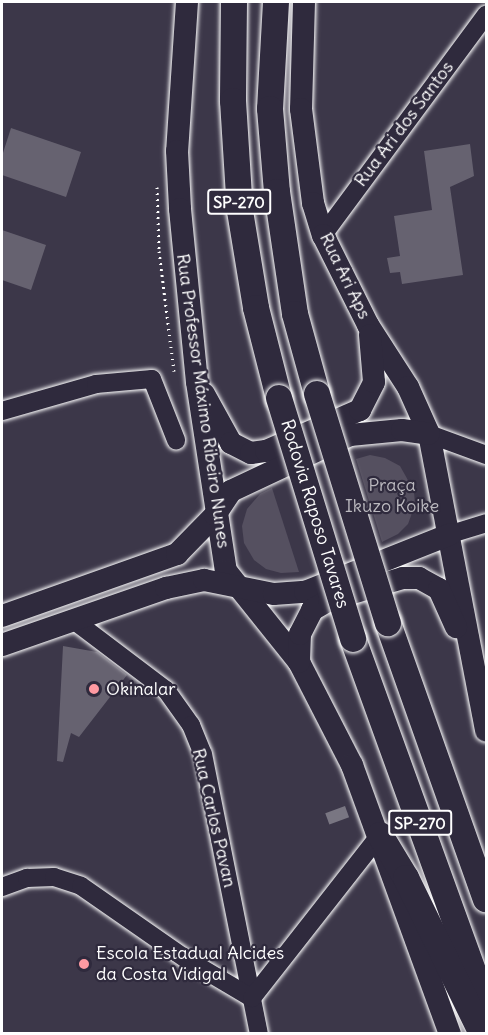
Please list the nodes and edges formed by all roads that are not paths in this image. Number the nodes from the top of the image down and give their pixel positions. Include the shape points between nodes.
1 (187, 2) edge
2 (234, 2) edge
3 (276, 2) edge
4 (304, 2) edge
5 (486, 15) edge
6 (323, 235) junction
7 (368, 325) junction
8 (196, 373) junction
9 (2, 411) edge
10 (429, 434) junction
11 (177, 440) dead end
12 (486, 455) edge
13 (215, 515) junction
14 (486, 523) edge
15 (451, 534) junction
16 (236, 586) junction
17 (2, 616) edge
18 (72, 619) junction
19 (2, 645) edge
20 (299, 662) junction
21 (480, 685) edge
22 (486, 731) edge
23 (380, 835) junction
24 (2, 887) edge
25 (486, 899) edge
26 (252, 998) junction
27 (486, 1007) edge
28 (259, 1034) edge
29 (450, 1034) edge
30 (482, 1034) edge

1 - 8 main road, Rua Professor Máximo Ribeiro Nunes via 177,151 184,268
2 - 27 highway, Rodovia Raposo Tavares / SP-270, bridge via 233,101 240,211 256,308 279,398 353,639
3 - 25 highway, Rodovia Raposo Tavares / SP-270, bridge via 270,109 277,192 296,314 388,623
4 - 6 main road, Rua Ari Aps via 301,109 306,167
5 - 6 street, Rua Ari dos Santos
6 - 7 main road, Rua Ari Aps
7 - 8 main road via 374,382 360,410 266,451 251,453 231,443
7 - 10 main road, Rua Ari Aps via 408,387
8 - 13 main road, Rua Professor Máximo Ribeiro Nunes
9 - 11 street via 96,384 152,379
10 - 12 street
10 - 13 main road via 402,430 350,435 243,483 231,491
10 - 15 main road, Rua Ari Aps
13 - 16 main road, Rua Professor Máximo Ribeiro Nunes via 226,571
13 - 17 main road via 177,554
14 - 15 street
15 - 16 main road via 305,592 274,594
15 - 21 main road, Rua Ari Aps
16 - 18 main road via 204,580 180,584
16 - 20 main road, Rua Professor Máximo Ribeiro Nunes
18 - 19 main road
18 - 26 street, Rua Carlos Pavan via 165,690 191,725 203,754
20 - 21 main road via 300,634 312,610 329,600 403,578 418,578 439,589 448,602
20 - 23 main road, Rua Professor Máximo Ribeiro Nunes via 352,765
21 - 22 main road
23 - 26 street
23 - 29 main road, Rua Professor Máximo Ribeiro Nunes
23 - 30 highway via 406,878
24 - 26 street via 27,878 54,877 81,886 186,959
26 - 28 street, Rua Carlos Pavan

